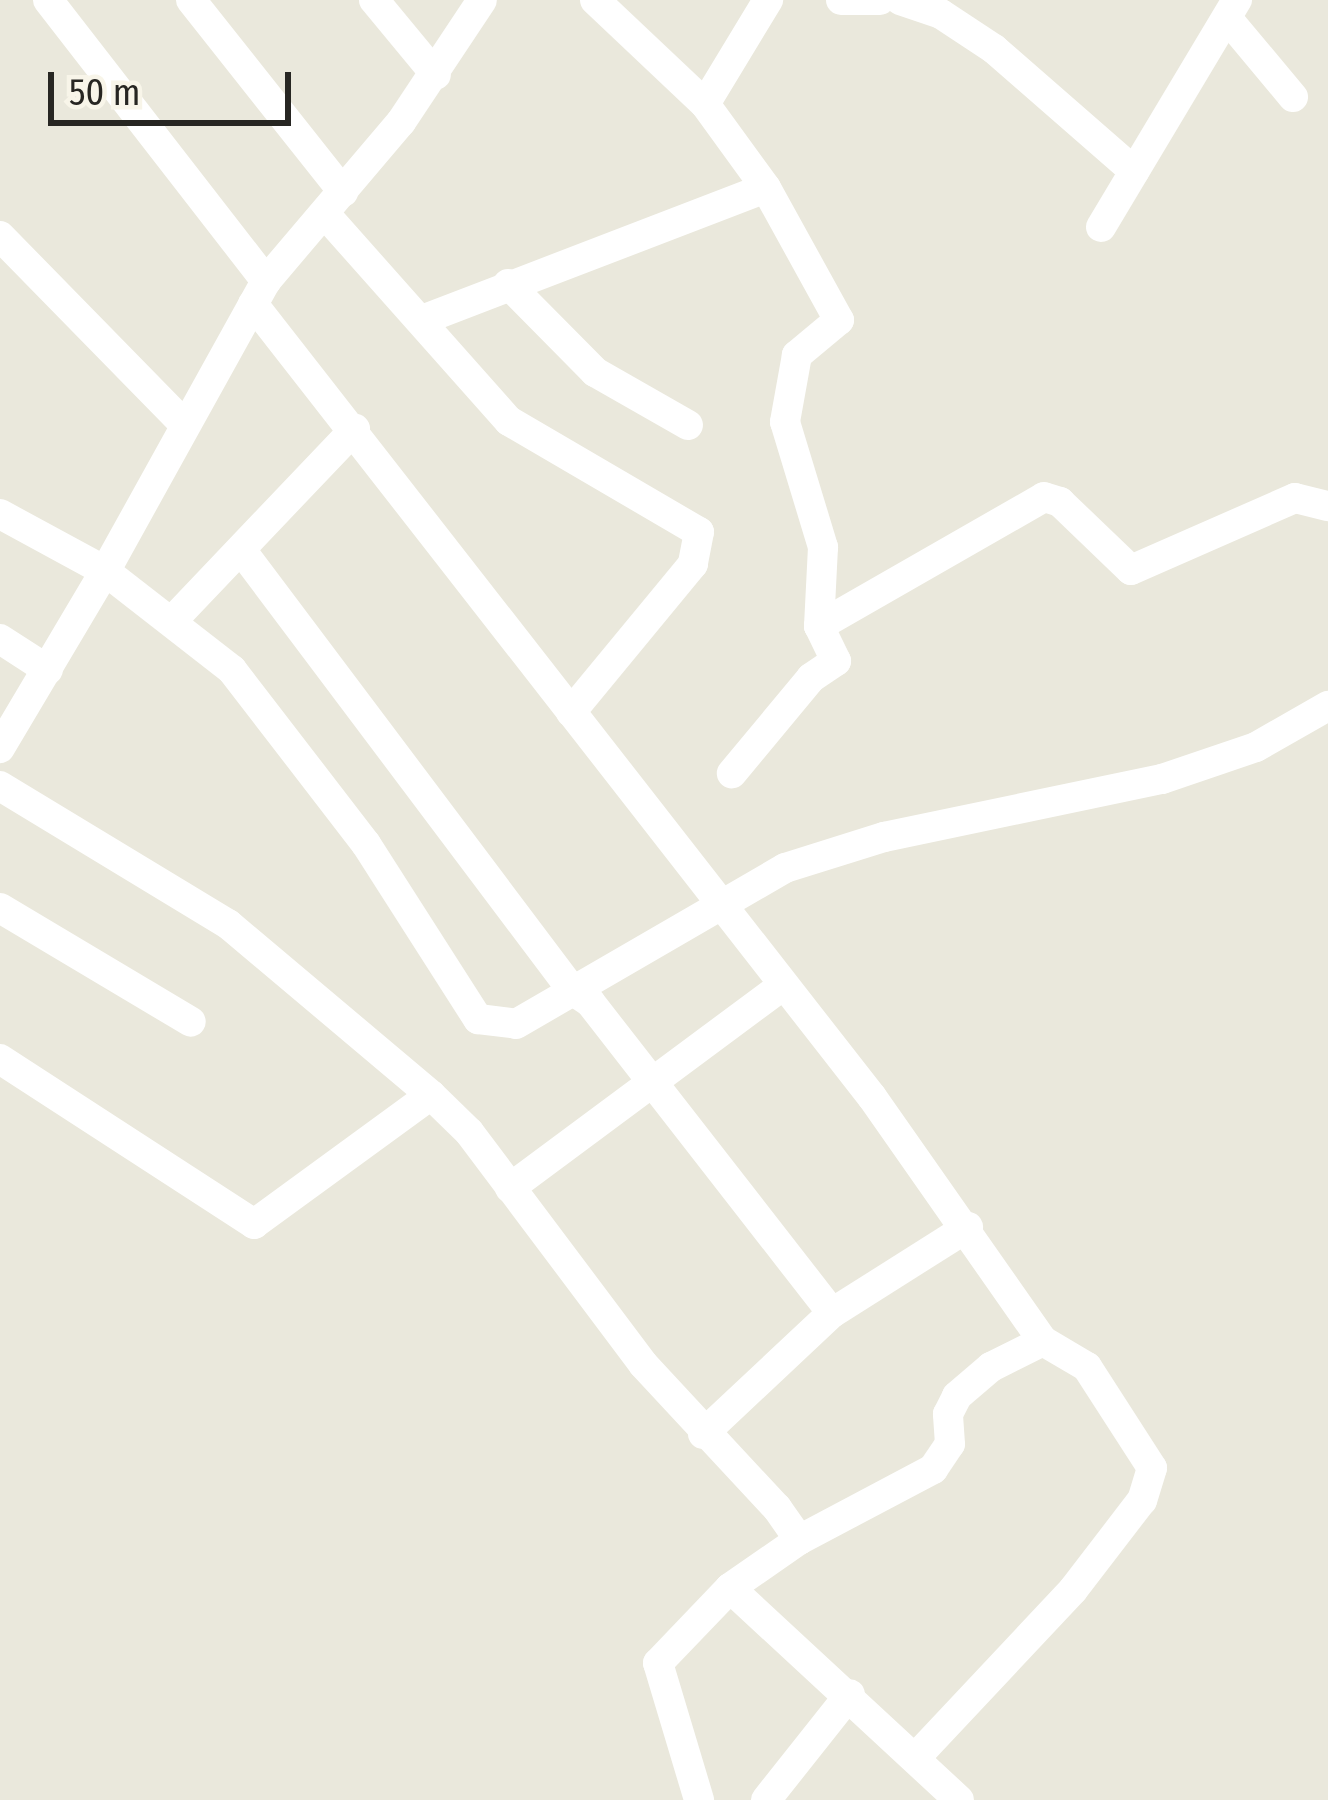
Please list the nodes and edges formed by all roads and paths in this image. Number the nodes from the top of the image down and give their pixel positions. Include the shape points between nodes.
1 (48, 0) edge
2 (191, 0) edge
3 (374, 0) edge
4 (482, 0) edge
5 (595, 0) edge
6 (768, 0) edge
7 (841, 0) edge
8 (880, 0) edge
9 (900, 0) edge
10 (1232, 9) edge
11 (436, 75) junction
12 (1294, 97) dead end
13 (705, 104) junction
14 (1134, 171) junction
15 (766, 188) junction
16 (334, 203) junction
17 (1100, 227) dead end
18 (0, 236) edge
19 (508, 284) junction
20 (259, 293) junction
21 (422, 320) junction
22 (184, 424) junction
23 (688, 425) dead end
24 (355, 429) junction
25 (1328, 506) edge
26 (0, 514) edge
27 (242, 551) junction
28 (105, 571) junction
29 (173, 620) junction
30 (819, 626) junction
31 (0, 639) edge
32 (48, 670) junction
33 (1328, 706) edge
34 (571, 712) junction
35 (0, 748) edge
36 (732, 773) dead end
37 (0, 786) edge
38 (717, 904) junction
39 (0, 908) edge
40 (782, 986) junction
41 (572, 990) junction
42 (191, 1022) dead end
43 (0, 1059) edge
44 (652, 1081) junction
45 (431, 1096) junction
46 (510, 1188) junction
47 (968, 1227) junction
48 (832, 1313) junction
49 (1043, 1341) junction
50 (703, 1434) junction
51 (799, 1540) junction
52 (730, 1588) junction
53 (850, 1694) junction
54 (918, 1756) junction
55 (946, 1795) edge
56 (699, 1800) edge
57 (766, 1800) edge

1 - 20 street
2 - 16 street
3 - 11 street
4 - 11 street
5 - 13 street
6 - 13 street
7 - 8 street
9 - 14 street via 941,14 994,49
10 - 12 street
10 - 14 street
11 - 16 street
13 - 15 street
14 - 17 street
15 - 19 street
15 - 30 street via 839,320 796,355 785,409 826,564
16 - 20 street
16 - 21 street
18 - 22 street
19 - 21 street
19 - 23 street via 595,371
20 - 22 street
20 - 24 street
21 - 34 street via 521,431 699,532 693,564
22 - 28 street
24 - 27 street
24 - 34 street
25 - 30 street via 1295,498 1131,570 1060,502 1044,497
26 - 28 street
27 - 29 street
27 - 41 street
28 - 29 street
28 - 32 street
29 - 41 street via 232,670 355,829 478,1019 516,1024
30 - 36 street via 836,661 811,678
31 - 32 street
32 - 35 street
33 - 38 street via 1215,763 884,837 785,868
34 - 38 street
37 - 45 street via 228,924
38 - 40 street
38 - 41 street
39 - 42 street
40 - 44 street
40 - 47 street
41 - 44 street
43 - 45 street via 254,1224
44 - 46 street
44 - 48 street
45 - 46 street
46 - 50 street
47 - 48 street
47 - 49 street
48 - 50 street
49 - 51 street via 991,1367 957,1396 948,1414 950,1444 933,1469
49 - 54 street via 1087,1367 1152,1468 1142,1501 1072,1590
50 - 51 street via 743,1465
51 - 52 street
52 - 53 street
52 - 56 street via 658,1664
53 - 54 street
53 - 57 street
54 - 55 street

